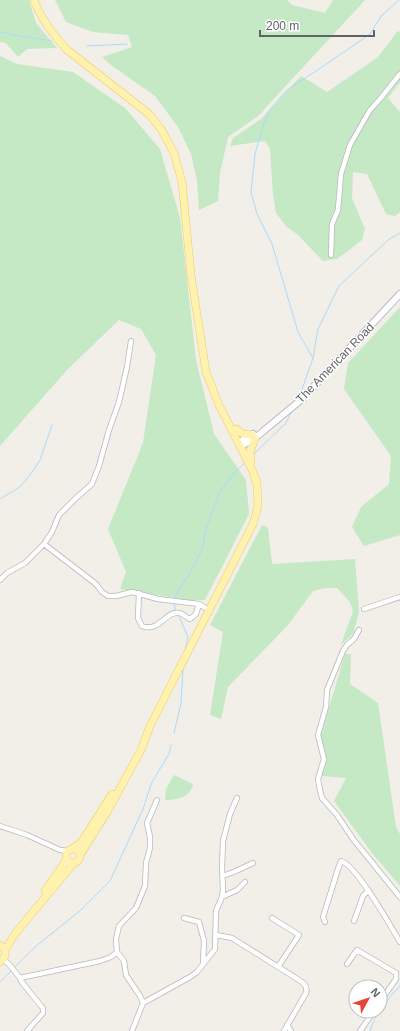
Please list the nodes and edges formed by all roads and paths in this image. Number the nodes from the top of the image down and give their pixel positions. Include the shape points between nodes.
1 (34, 0) edge
2 (400, 74) edge
3 (331, 255) dead end
4 (400, 294) edge
5 (131, 341) dead end
6 (204, 358) junction
7 (236, 428) junction
8 (253, 436) junction
9 (241, 444) junction
10 (251, 462) junction
11 (257, 485) junction
12 (44, 544) junction
13 (0, 580) edge
14 (139, 593) junction
15 (400, 597) edge
16 (199, 604) junction
17 (364, 609) dead end
18 (209, 610) junction
19 (359, 630) dead end
20 (237, 798) dead end
21 (157, 800) dead end
22 (105, 810) junction
23 (0, 826) edge
24 (70, 850) junction
25 (80, 855) junction
26 (67, 859) junction
27 (74, 863) junction
28 (253, 863) dead end
29 (223, 876) junction
30 (245, 882) dead end
31 (368, 891) junction
32 (400, 896) edge
33 (222, 897) junction
34 (184, 918) dead end
35 (272, 918) dead end
36 (354, 921) dead end
37 (325, 922) dead end
38 (23, 924) junction
39 (216, 935) junction
40 (400, 942) edge
41 (2, 946) edge
42 (117, 952) junction
43 (1, 961) edge
44 (203, 964) junction
45 (347, 964) dead end
46 (278, 967) junction
47 (20, 978) junction
48 (398, 978) edge
49 (388, 991) edge
50 (143, 1003) junction
51 (368, 1019) edge
52 (287, 1025) junction
53 (27, 1031) edge
54 (132, 1031) edge
55 (284, 1031) edge
56 (291, 1031) edge
57 (360, 1031) edge

1 - 6 main road via 54,36 149,114 174,153 182,182 191,275
2 - 3 street via 370,110 350,145 341,174 338,210 332,224
4 - 8 main road, The American Road via 302,399
5 - 12 street via 119,402 92,484 59,515
6 - 7 main road
6 - 9 main road via 208,378
7 - 8 main road via 243,434
7 - 9 main road
8 - 9 main road, The American Road
8 - 10 main road
9 - 10 main road
9 - 11 main road
10 - 11 main road
11 - 18 main road via 256,516
12 - 13 street
12 - 14 street via 108,596
14 - 16 street via 158,599
14 - 16 street via 138,618 145,627 159,624 177,613 190,619 196,614
15 - 17 street
16 - 18 street
18 - 22 main road
19 - 32 street via 343,651 327,690 326,707 318,735 324,759 318,779 322,798
20 - 29 street via 223,841
21 - 42 street via 147,823 150,848 146,863 145,886 136,908 119,926
22 - 24 main road via 81,843
22 - 25 main road
23 - 24 street via 60,850
24 - 25 main road via 78,850
24 - 26 main road
25 - 27 main road via 79,860
26 - 27 main road
26 - 38 main road
27 - 38 main road
28 - 29 street
29 - 33 street
30 - 33 street via 237,890
31 - 36 street via 363,896
31 - 37 street via 350,866 340,861 323,917
31 - 40 street
33 - 39 street via 216,911
34 - 44 street via 200,922 204,941
35 - 46 street via 299,935
38 - 41 main road
39 - 44 street via 215,949
39 - 46 street via 232,938
41 - 43 main road via 5,956
42 - 47 street via 100,961
42 - 50 street via 124,961 126,975
43 - 47 street via 8,963
44 - 50 street via 190,977
45 - 48 street via 357,950 396,973
46 - 52 street via 307,988
47 - 53 street via 43,1010
48 - 49 street
50 - 54 street
51 - 57 street
52 - 55 street
52 - 56 street

